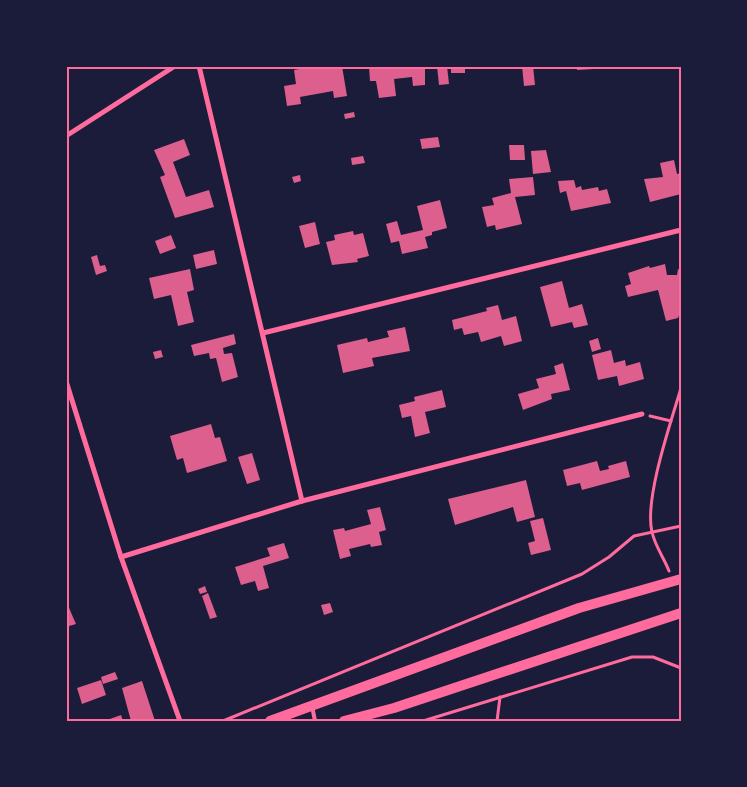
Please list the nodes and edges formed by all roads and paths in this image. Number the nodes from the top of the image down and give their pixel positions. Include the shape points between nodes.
1 (175, 66) edge
2 (199, 66) edge
3 (66, 136) edge
4 (681, 230) edge
5 (262, 333) junction
6 (66, 381) edge
7 (681, 388) edge
8 (642, 414) joint
9 (672, 421) junction
10 (302, 501) junction
11 (681, 526) edge
12 (652, 531) junction
13 (120, 557) junction
14 (678, 580) edge
15 (681, 612) edge
16 (681, 668) edge
17 (500, 697) junction
18 (312, 706) junction
19 (180, 721) edge
20 (223, 721) edge
21 (270, 721) edge
22 (315, 721) edge
23 (344, 721) edge
24 (423, 721) edge
25 (497, 721) edge

1 - 3 street
2 - 5 street
4 - 5 street
5 - 10 street
6 - 13 street
7 - 9 path
8 - 9 path
8 - 10 street
9 - 12 path via 655,481
10 - 13 street
11 - 12 path
12 - 14 path
12 - 20 path via 634,536 582,574
13 - 19 street
14 - 18 main road via 579,608
15 - 23 main road via 394,708
16 - 17 path via 653,657 632,657
17 - 24 path
17 - 25 path
18 - 21 main road
18 - 22 lane

